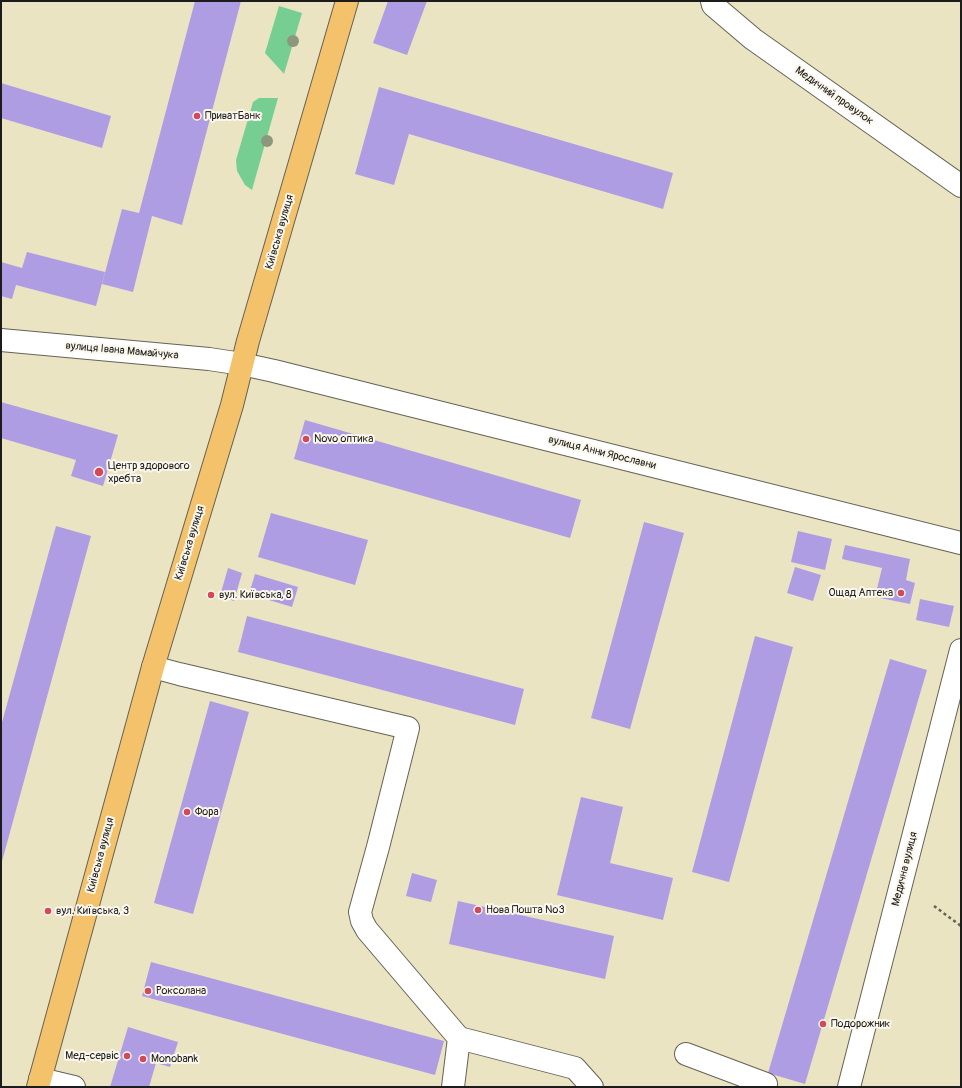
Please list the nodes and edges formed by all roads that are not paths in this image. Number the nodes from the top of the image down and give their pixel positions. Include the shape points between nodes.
1 (347, 1) edge
2 (712, 1) edge
3 (961, 186) edge
4 (1, 340) edge
5 (242, 364) junction
6 (961, 544) edge
7 (961, 650) edge
8 (153, 667) junction
9 (459, 1038) junction
10 (686, 1054) dead end
11 (39, 1083) edge
12 (765, 1086) edge
13 (74, 1087) edge
14 (453, 1087) edge
15 (592, 1087) edge
16 (850, 1087) edge

1 - 5 main road, Київська вулиця
2 - 3 street, Медичний провулок via 753,38
4 - 5 street, вулиця Івана Мамайчука
5 - 6 street, вулиця Анни Ярославни
5 - 8 main road, Київська вулиця
7 - 16 street, Медична вулиця
8 - 9 street via 408,728 360,912 367,930
8 - 11 main road, Київська вулиця
9 - 14 street
9 - 15 street via 575,1068
10 - 12 street
11 - 13 street

